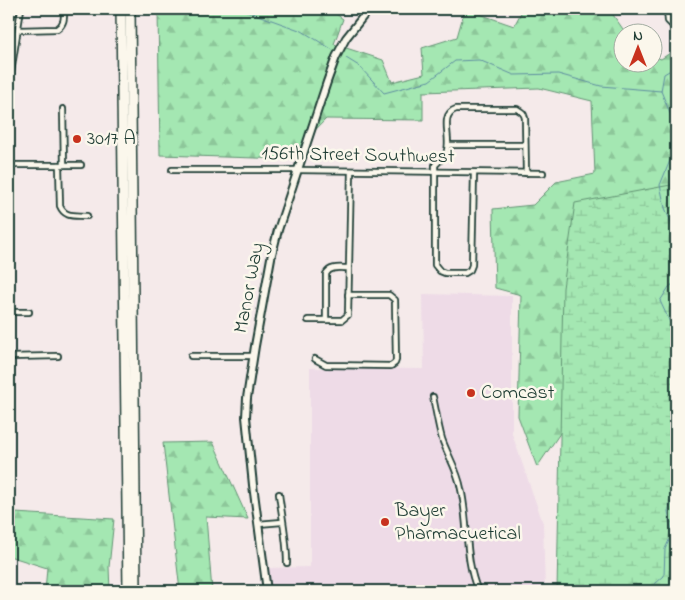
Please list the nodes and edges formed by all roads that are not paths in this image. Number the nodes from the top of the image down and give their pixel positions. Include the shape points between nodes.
1 (21, 9) edge
2 (64, 9) edge
3 (121, 9) edge
4 (130, 9) edge
5 (369, 9) edge
6 (667, 9) edge
7 (676, 29) edge
8 (18, 30) junction
9 (9, 84) edge
10 (63, 110) dead end
11 (525, 144) junction
12 (448, 145) junction
13 (9, 165) edge
14 (62, 165) junction
15 (81, 165) dead end
16 (172, 170) dead end
17 (298, 170) junction
18 (351, 171) junction
19 (435, 172) junction
20 (474, 173) junction
21 (526, 173) junction
22 (543, 173) dead end
23 (87, 216) dead end
24 (348, 268) junction
25 (348, 294) junction
26 (9, 312) edge
27 (29, 312) dead end
28 (308, 320) dead end
29 (326, 320) junction
30 (58, 356) dead end
31 (191, 356) dead end
32 (253, 356) junction
33 (9, 357) edge
34 (315, 359) dead end
35 (433, 398) dead end
36 (279, 494) dead end
37 (282, 522) junction
38 (258, 524) junction
39 (287, 563) dead end
40 (128, 591) edge
41 (136, 591) edge
42 (266, 591) edge
43 (478, 591) edge

1 - 8 street
2 - 8 street via 61,27
3 - 40 highway
4 - 41 highway
5 - 17 street, Manor Way via 346,38 336,57
6 - 7 street via 668,21
8 - 9 street
10 - 14 street
11 - 12 street
11 - 12 street via 525,118 517,109 452,111 447,118
11 - 21 street
12 - 19 street via 435,165
13 - 14 street
14 - 15 street
14 - 23 street via 62,211 68,215
16 - 17 street, 156th Street Southwest
17 - 18 street, 156th Street Southwest
17 - 32 street, Manor Way via 271,258
18 - 19 street, 156th Street Southwest
18 - 24 street
19 - 20 street, 156th Street Southwest
19 - 20 street via 435,265 445,273 465,273 472,265
20 - 21 street, 156th Street Southwest
21 - 22 street, 156th Street Southwest
24 - 25 street
24 - 29 street via 332,268 326,274
25 - 29 street via 348,315 342,320
25 - 34 street via 389,295 395,300 396,360 391,366 326,365
26 - 27 street
28 - 29 street
30 - 33 street
31 - 32 street
32 - 38 street, Manor Way via 246,417
35 - 43 street via 443,440 461,489 468,556
36 - 37 street
37 - 38 street
37 - 39 street
38 - 42 street, Manor Way

